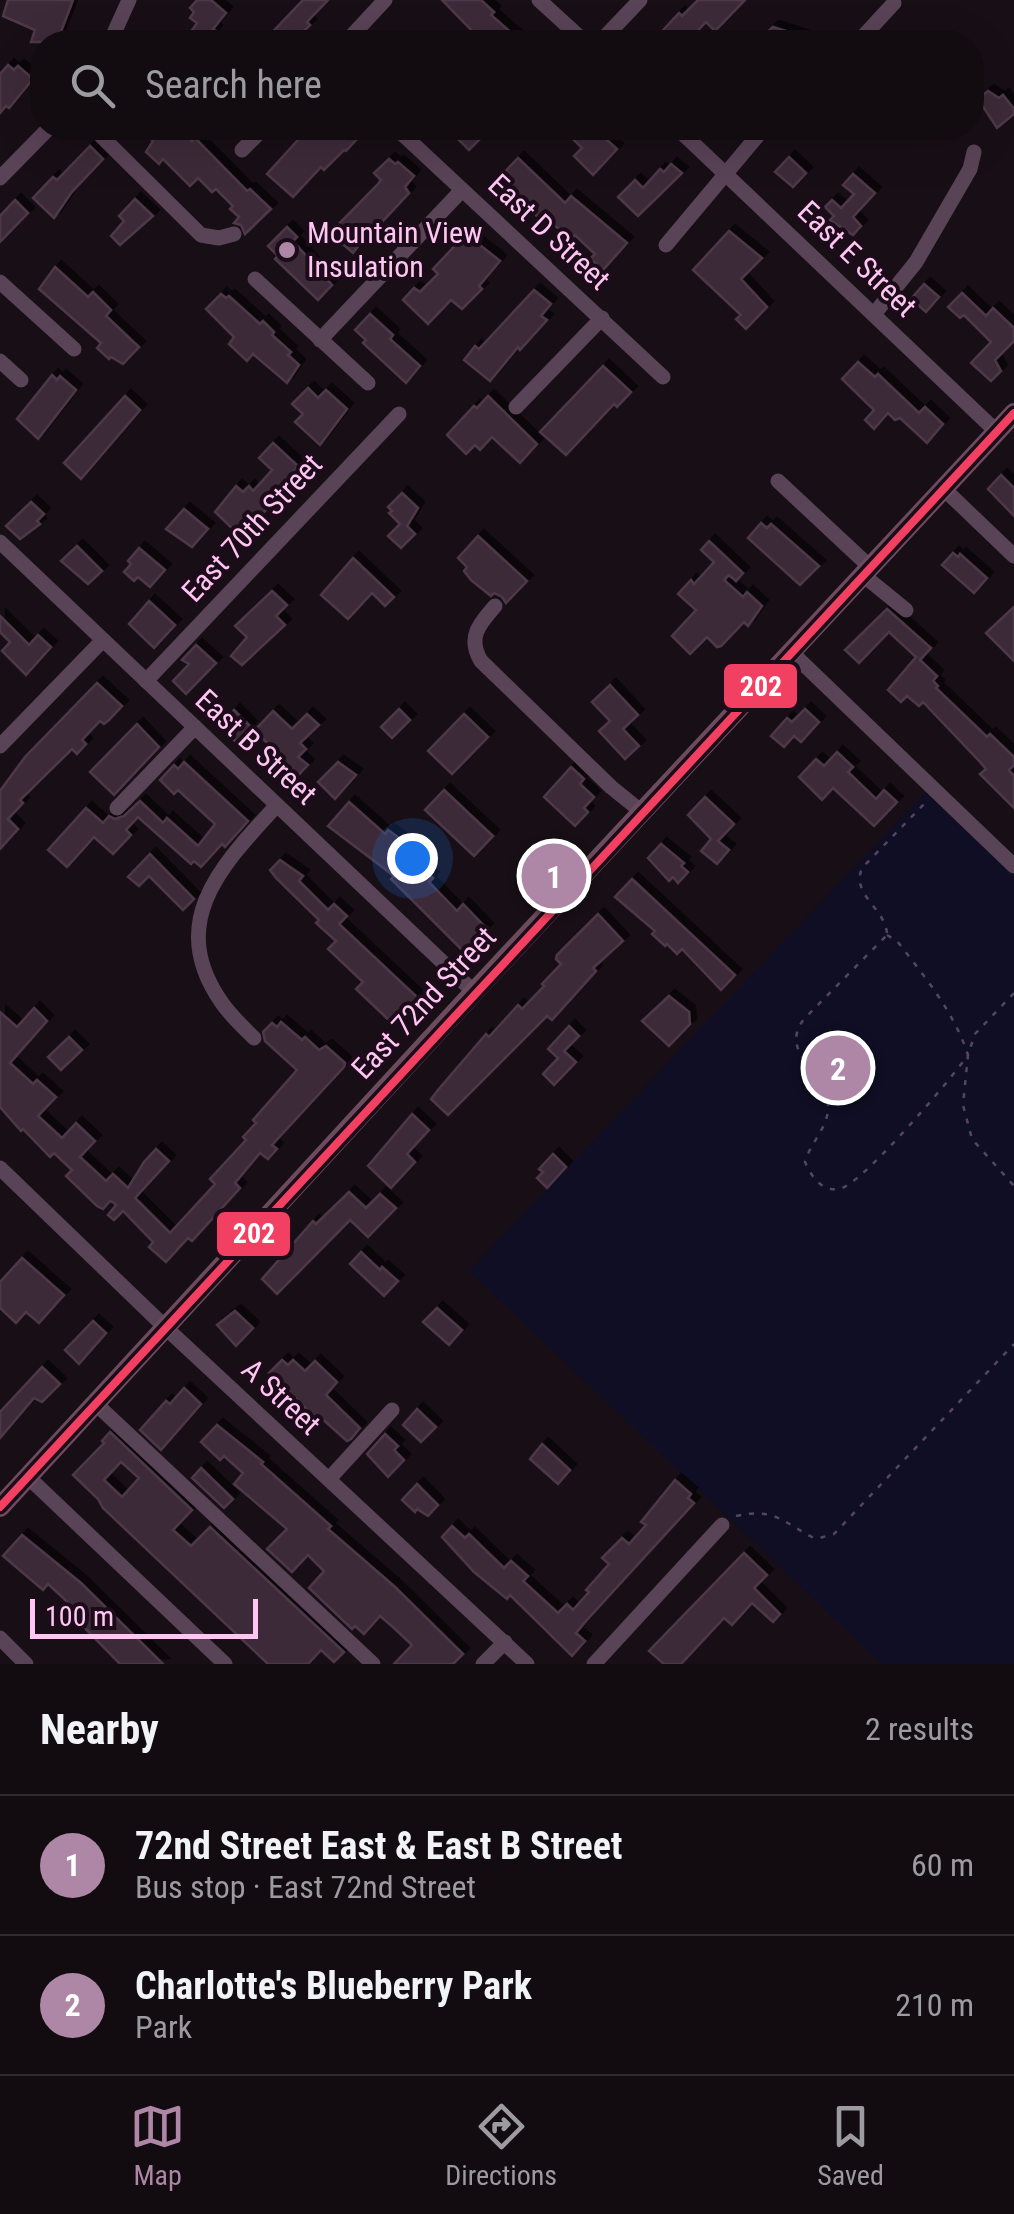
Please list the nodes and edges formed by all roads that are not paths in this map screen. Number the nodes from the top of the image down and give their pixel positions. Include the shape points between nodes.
1 (129, 0) edge
2 (385, 0) edge
3 (539, 0) edge
4 (640, 0) edge
5 (894, 4) dead end
6 (115, 30) edge
7 (357, 30) edge
8 (572, 30) edge
9 (611, 30) edge
10 (869, 30) edge
11 (38, 140) edge
12 (105, 140) edge
13 (252, 140) edge
14 (409, 140) edge
15 (690, 140) edge
16 (753, 140) edge
17 (242, 150) dead end
18 (974, 152) dead end
19 (725, 172) junction
20 (0, 178) edge
21 (462, 190) junction
22 (234, 234) dead end
23 (666, 244) dead end
24 (255, 279) dead end
25 (0, 282) edge
26 (875, 314) junction
27 (602, 318) junction
28 (320, 340) junction
29 (74, 349) dead end
30 (0, 361) edge
31 (663, 378) dead end
32 (21, 380) dead end
33 (368, 383) dead end
34 (516, 407) dead end
35 (399, 414) dead end
36 (1014, 414) edge
37 (996, 432) junction
38 (778, 480) dead end
39 (944, 489) junction
40 (0, 542) edge
41 (1014, 556) edge
42 (867, 571) junction
43 (494, 606) dead end
44 (906, 610) dead end
45 (103, 640) junction
46 (791, 652) junction
47 (146, 681) junction
48 (195, 727) junction
49 (0, 746) edge
50 (277, 806) junction
51 (117, 808) dead end
52 (642, 812) junction
53 (1014, 866) edge
54 (474, 992) junction
55 (254, 1038) dead end
56 (0, 1168) edge
57 (166, 1328) junction
58 (96, 1404) junction
59 (392, 1410) dead end
60 (28, 1477) junction
61 (330, 1479) junction
62 (2, 1502) edge
63 (722, 1525) road end
64 (0, 1638) edge
65 (504, 1642) junction
66 (26, 1664) edge
67 (225, 1664) edge
68 (374, 1664) edge
69 (484, 1664) edge
70 (528, 1664) edge
71 (594, 1664) edge

1 - 6 street
2 - 7 street
3 - 8 street
4 - 9 street
5 - 10 street
11 - 20 street
12 - 22 street via 201,235
13 - 17 street
14 - 21 street, East D Street
15 - 19 street, East E Street
16 - 19 street
18 - 26 street via 916,262
19 - 23 street
19 - 26 street, East E Street
21 - 27 street, East D Street
21 - 28 street
24 - 28 street
25 - 29 street
26 - 37 street, East E Street
27 - 31 street, East D Street
27 - 34 street
28 - 33 street
30 - 32 street
35 - 47 street, East 70th Street
36 - 37 main road, East 72nd Street
37 - 39 main road, East 72nd Street
38 - 42 street
39 - 41 street
39 - 42 main road, East 72nd Street
40 - 45 street, East B Street
42 - 44 street
42 - 46 main road, East 72nd Street
43 - 52 street via 474,636 481,661
45 - 47 street, East B Street
45 - 49 street
46 - 52 main road, East 72nd Street
46 - 53 street
47 - 48 street, East B Street
48 - 50 street, East B Street
48 - 51 street
50 - 54 street, East B Street
50 - 55 street via 218,876 198,922 210,984
52 - 54 main road, East 72nd Street
54 - 57 main road, East 72nd Street
56 - 57 street, A Street
57 - 58 main road, East 72nd Street
57 - 61 street, A Street
58 - 60 main road, East 72nd Street
58 - 68 street
59 - 61 street
60 - 62 main road, East 72nd Street
60 - 67 street
61 - 65 street, A Street
63 - 71 street
64 - 66 street
65 - 69 street
65 - 70 street, A Street

